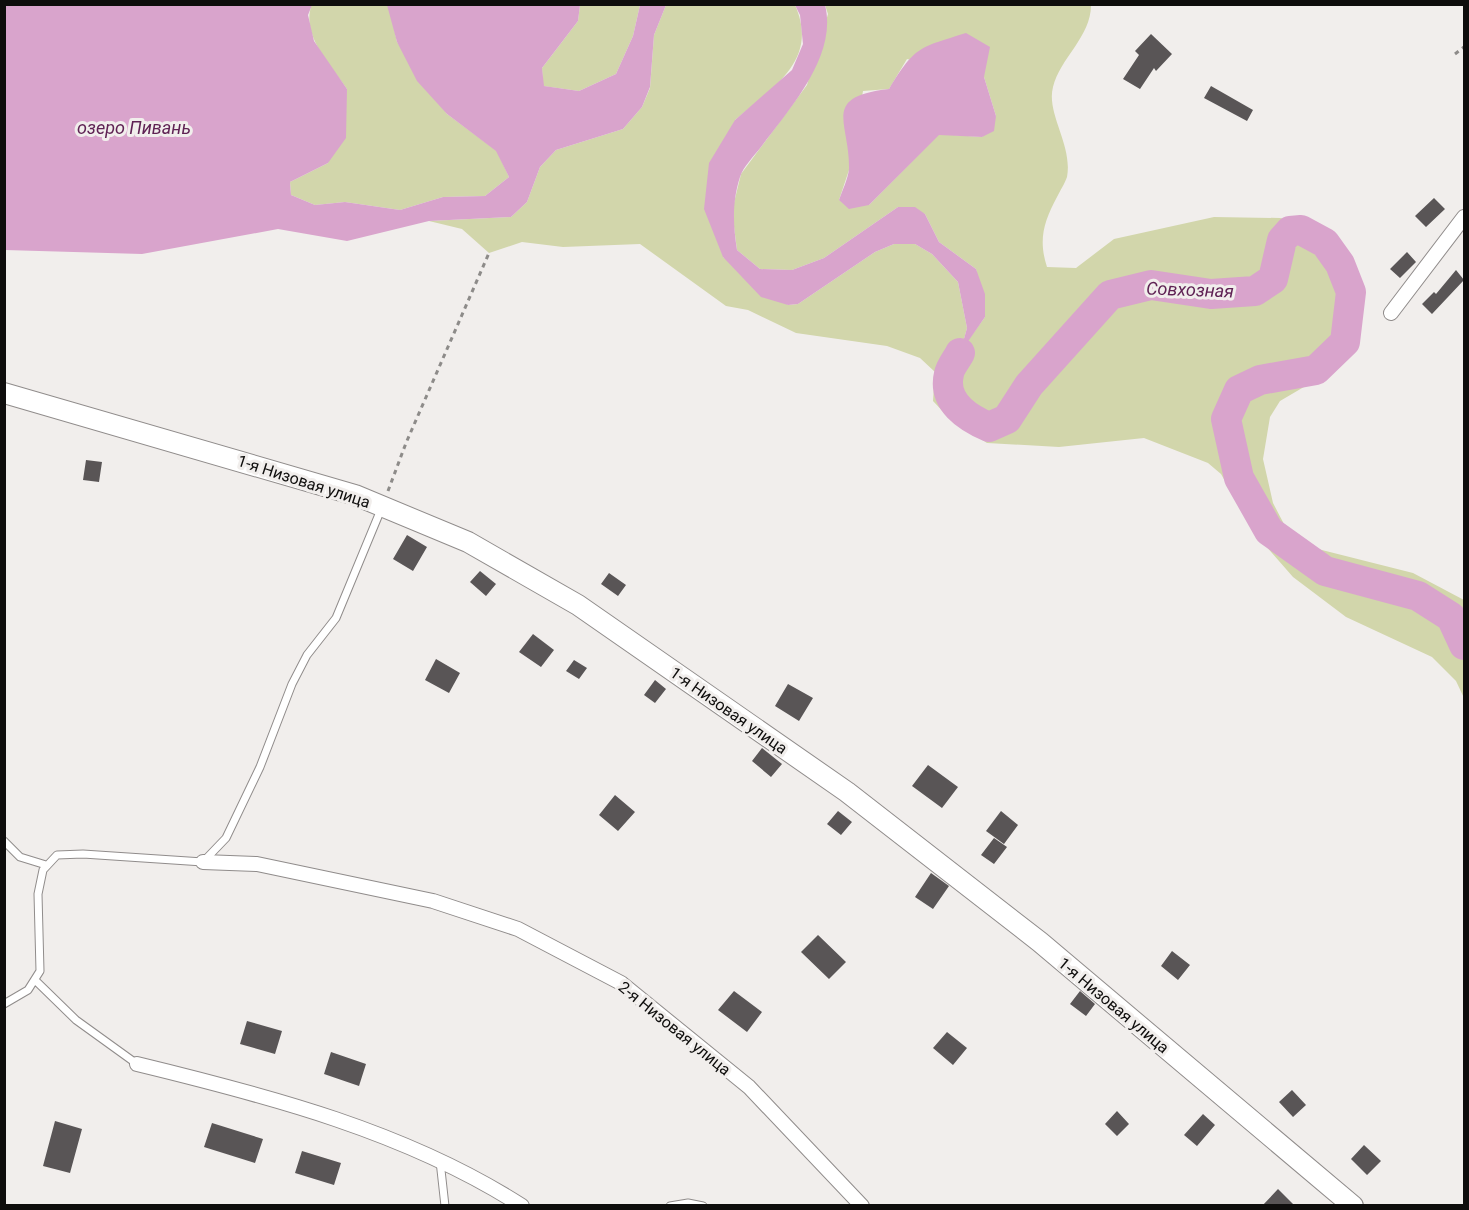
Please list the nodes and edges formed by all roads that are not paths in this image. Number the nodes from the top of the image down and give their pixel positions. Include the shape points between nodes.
1 (1464, 218) edge
2 (1391, 313) dead end
3 (4, 393) edge
4 (382, 507) junction
5 (4, 842) edge
6 (203, 862) junction
7 (46, 865) junction
8 (36, 981) junction
9 (4, 1004) edge
10 (137, 1064) joint
11 (440, 1161) junction
12 (445, 1206) edge
13 (522, 1206) edge
14 (670, 1206) edge
15 (702, 1206) edge
16 (862, 1206) edge
17 (1353, 1206) edge

1 - 2 street
3 - 4 street, 1-я Низовая улица via 355,495
4 - 6 lane via 336,618 307,655 292,684 260,767 226,838
4 - 17 street, 1-я Низовая улица via 468,542 578,605 847,792 1040,942
5 - 7 lane via 20,857
6 - 7 lane via 73,854 57,855
6 - 16 street, 2-я Низовая улица via 257,864 433,901 518,929 621,982 749,1087
7 - 8 lane via 38,894 40,967
8 - 9 lane
8 - 10 lane via 76,1020
10 - 11 street via 215,1083 370,1132
11 - 12 lane
11 - 13 street via 478,1177
14 - 15 lane

